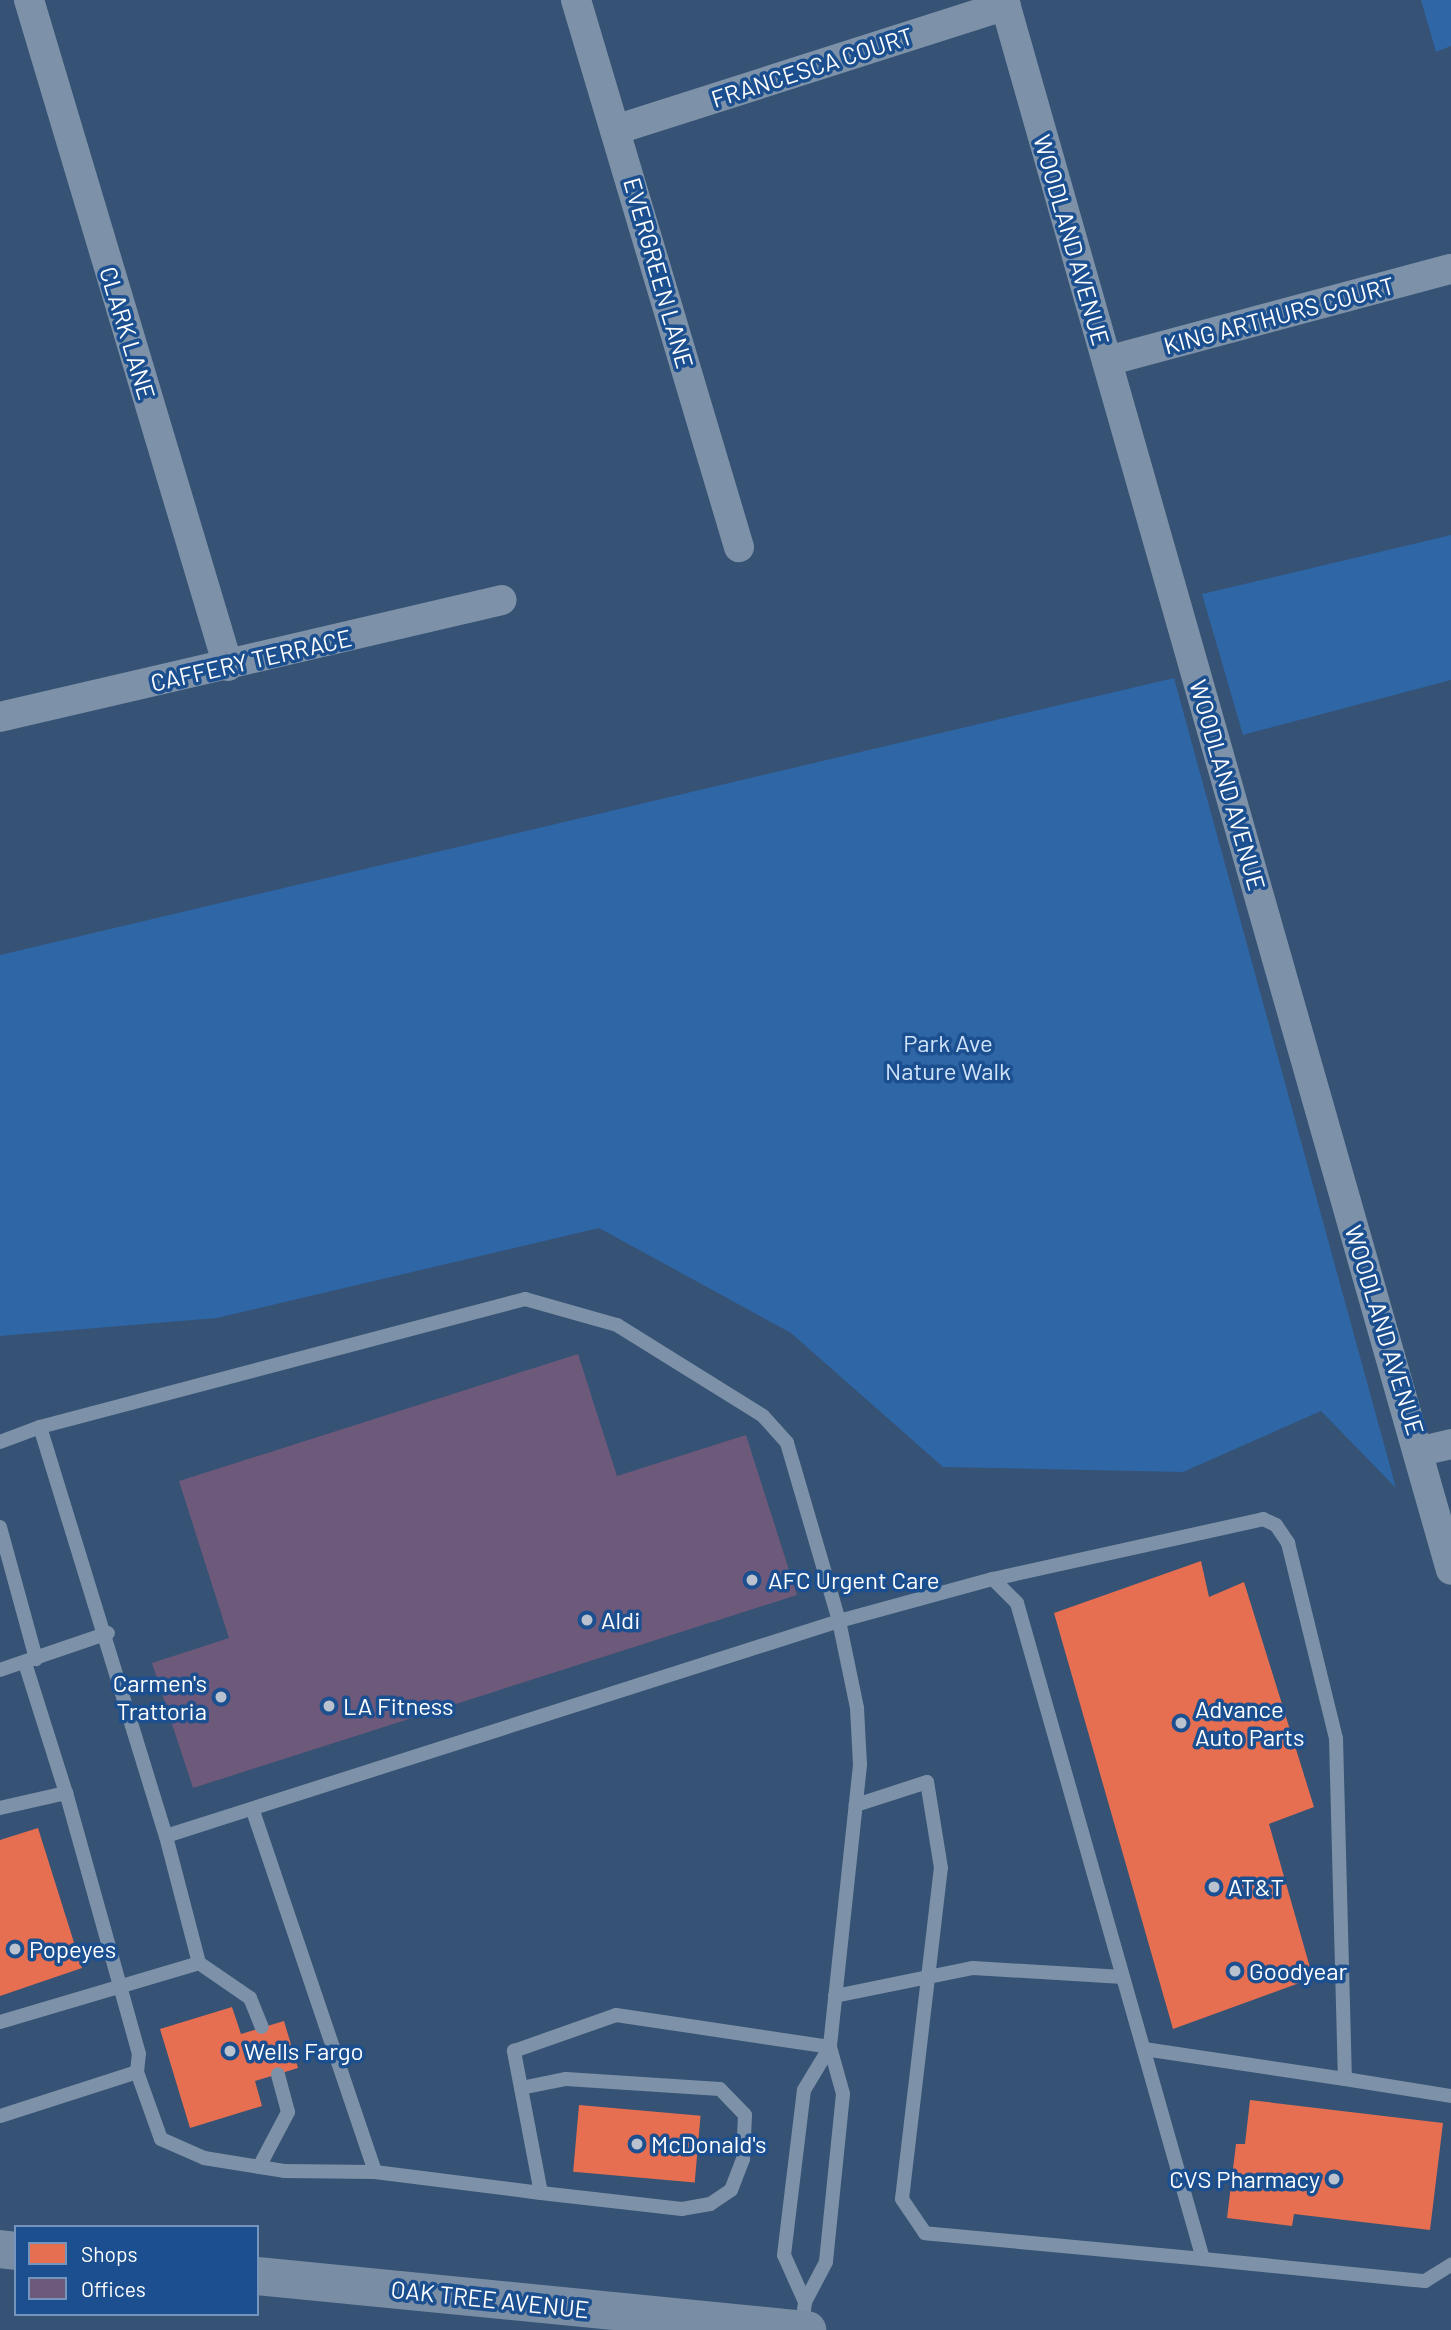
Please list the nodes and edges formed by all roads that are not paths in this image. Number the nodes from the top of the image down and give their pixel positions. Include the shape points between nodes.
1 (29, 0) edge
2 (576, 0) edge
3 (1005, 3) edge
4 (618, 129) junction
5 (1451, 269) edge
6 (1107, 361) junction
7 (739, 547) dead end
8 (502, 600) dead end
9 (228, 666) junction
10 (0, 717) edge
11 (40, 1427) junction
12 (0, 1442) edge
13 (1451, 1444) edge
14 (1421, 1451) junction
15 (0, 1527) edge
16 (1451, 1570) edge
17 (993, 1579) junction
18 (839, 1621) junction
19 (108, 1633) junction
20 (30, 1661) junction
21 (0, 1670) edge
22 (66, 1793) junction
23 (856, 1805) junction
24 (0, 1808) edge
25 (253, 1811) junction
26 (166, 1836) junction
27 (199, 1963) junction
28 (929, 1972) junction
29 (1123, 1977) junction
30 (122, 1986) junction
31 (835, 1996) junction
32 (0, 2022) edge
33 (262, 2027) dead end
34 (830, 2047) junction
35 (1144, 2049) junction
36 (137, 2072) junction
37 (278, 2074) dead end
38 (1345, 2079) junction
39 (521, 2088) junction
40 (1451, 2095) edge
41 (0, 2116) edge
42 (259, 2167) junction
43 (375, 2172) junction
44 (541, 2193) junction
45 (1203, 2259) junction
46 (1451, 2265) edge
47 (259, 2276) edge
48 (804, 2323) edge

1 - 9 street, CLARK LANE
2 - 4 street, EVERGREEN LANE
3 - 4 street, FRANCESCA COURT
3 - 6 street, WOODLAND AVENUE
4 - 7 street, EVERGREEN LANE
5 - 6 street, KING ARTHURS COURT
6 - 14 street, WOODLAND AVENUE
8 - 9 street, CAFFERY TERRACE
9 - 10 street, CAFFERY TERRACE
11 - 12 lane
11 - 18 lane via 525,1299 563,1307 617,1325 763,1416 787,1443
11 - 19 lane
13 - 14 street
14 - 16 street, WOODLAND AVENUE
15 - 20 lane
17 - 18 lane
17 - 29 lane via 1017,1603
17 - 38 lane via 1263,1519 1276,1525 1287,1543 1336,1738
18 - 23 lane via 856,1708
18 - 25 lane
19 - 20 lane
19 - 26 lane
20 - 21 lane
20 - 22 lane
22 - 24 lane
22 - 30 lane
23 - 28 lane via 927,1782 941,1868
23 - 31 lane
25 - 26 lane
25 - 43 lane
26 - 27 lane
27 - 30 lane
27 - 33 lane via 250,1998
28 - 29 lane via 973,1968
28 - 31 lane
28 - 45 lane via 902,2199 925,2232
29 - 35 lane
30 - 32 lane
30 - 36 lane via 139,2054
31 - 34 lane
34 - 39 lane via 616,2015 514,2051
34 - 48 lane via 842,2107 826,2262
34 - 48 lane via 804,2090 784,2255
35 - 38 lane
35 - 45 lane
36 - 41 lane
36 - 42 lane via 161,2139 204,2158
37 - 42 lane via 288,2112
38 - 40 lane
39 - 44 lane
39 - 44 lane via 566,2079 720,2089 745,2115 743,2159 731,2190 710,2204 682,2209
42 - 43 lane
43 - 44 lane
45 - 46 lane via 1424,2281
47 - 48 main road, OAK TREE AVENUE

